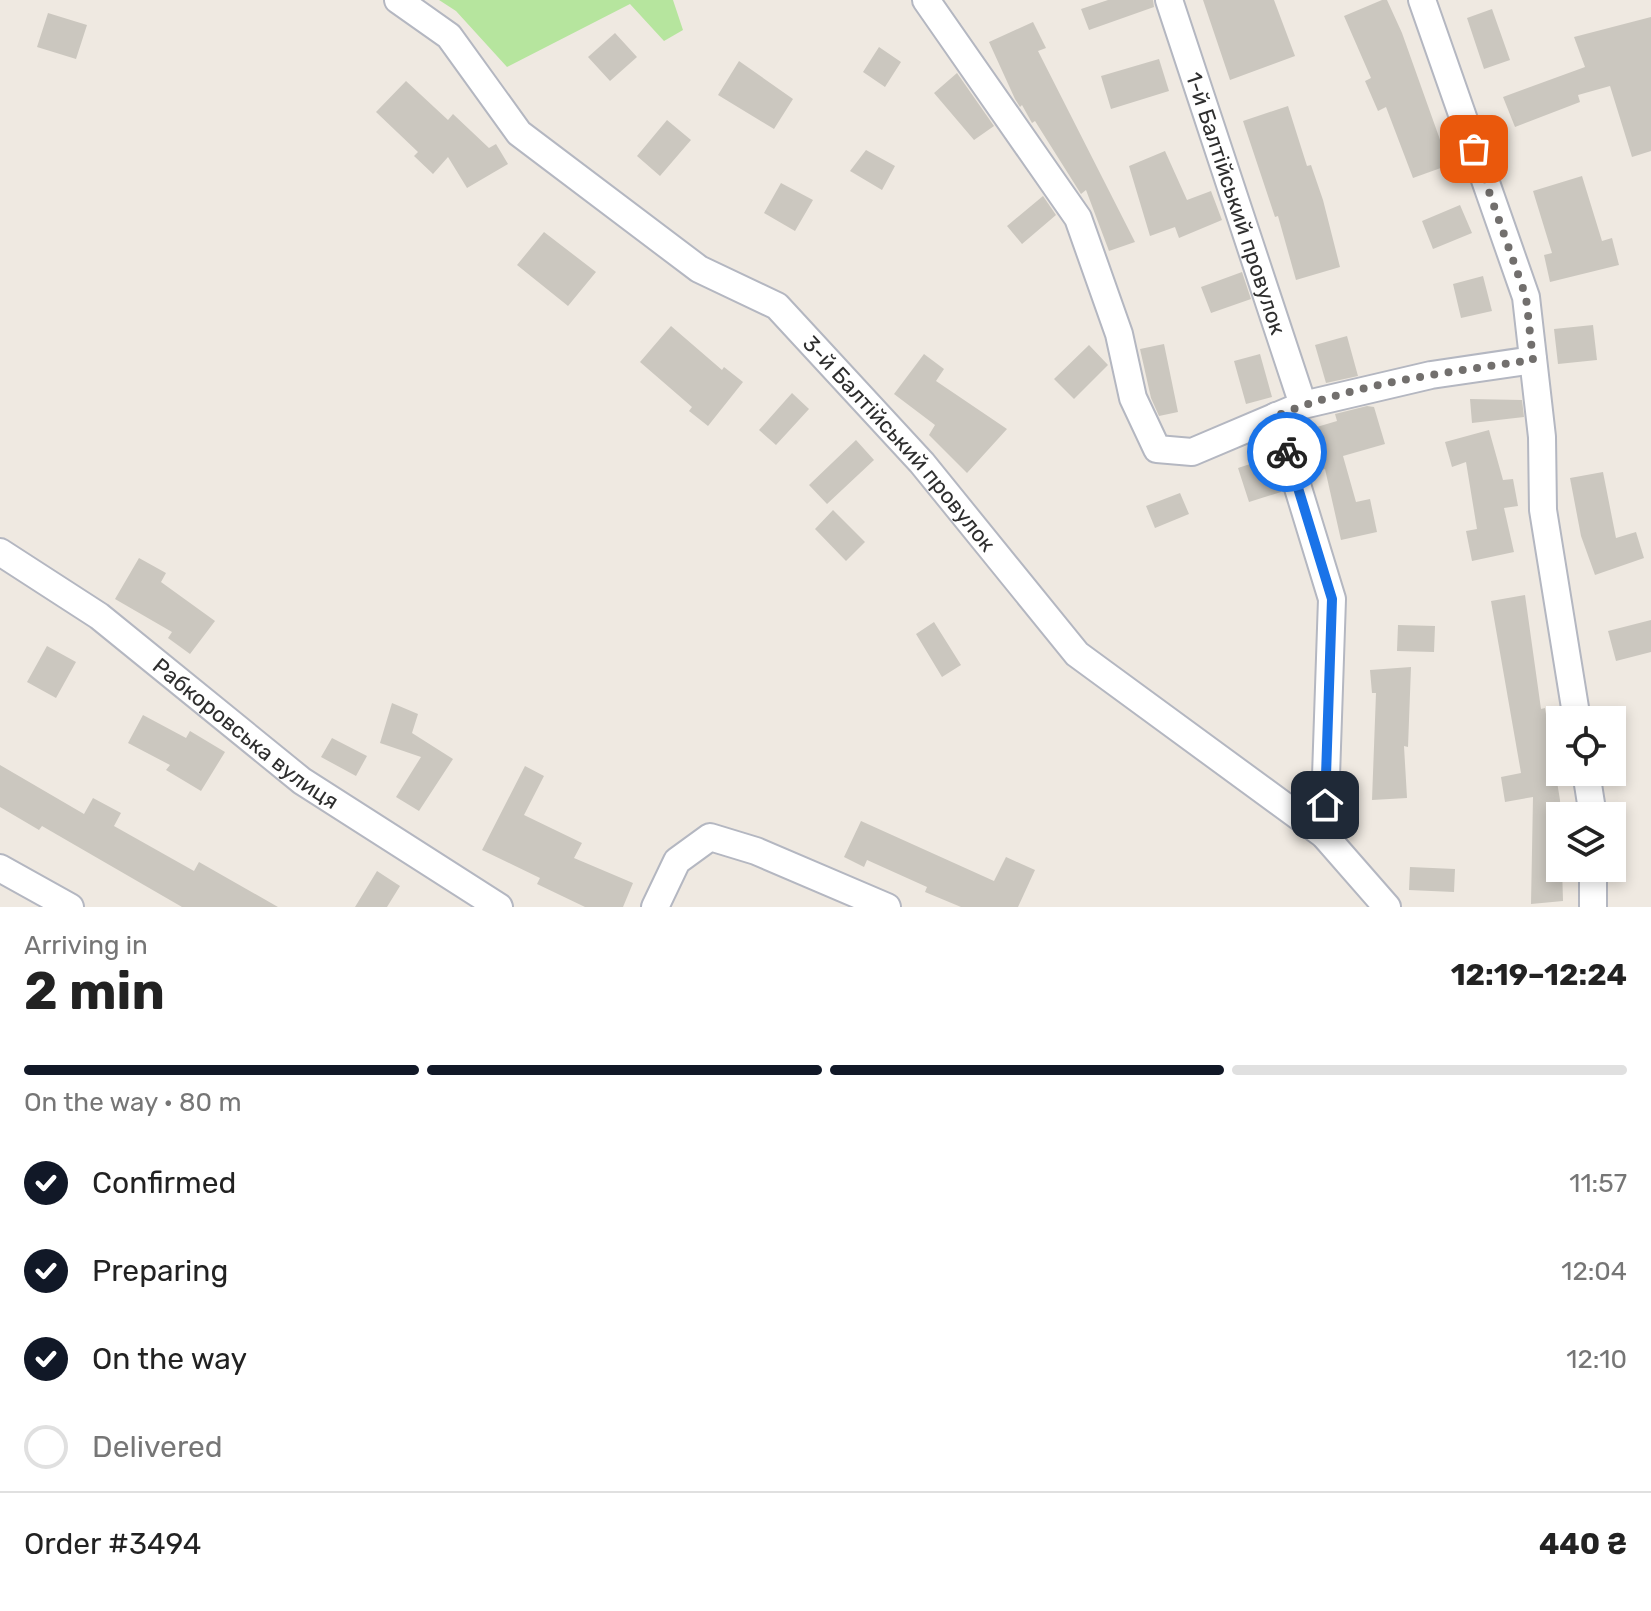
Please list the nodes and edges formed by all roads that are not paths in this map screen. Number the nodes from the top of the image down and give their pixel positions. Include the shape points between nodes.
1 (398, 0) edge
2 (926, 0) edge
3 (1169, 0) edge
4 (1422, 0) edge
5 (1533, 360) junction
6 (1303, 405) junction
7 (1276, 416) junction
8 (0, 552) edge
9 (1575, 706) edge
10 (1324, 835) junction
11 (0, 868) edge
12 (1593, 882) edge
13 (70, 907) edge
14 (499, 907) edge
15 (655, 907) edge
16 (887, 907) edge
17 (1387, 907) edge
18 (1593, 907) edge

1 - 10 street, 3-й Балтійський провулок via 449,36 519,133 699,269 777,306 922,463 1077,654
2 - 7 street via 1078,218 1119,334 1133,398 1157,449 1192,452
3 - 6 street, 1-й Балтійський провулок
4 - 5 street via 1526,297
5 - 6 street via 1431,375
5 - 9 street via 1543,510
6 - 7 street
7 - 10 street via 1332,599
8 - 14 street, Рабкоровська вулиця via 99,616 302,781
10 - 17 street, 3-й Балтійський провулок
11 - 13 street
12 - 18 street
15 - 16 street via 677,861 710,837

